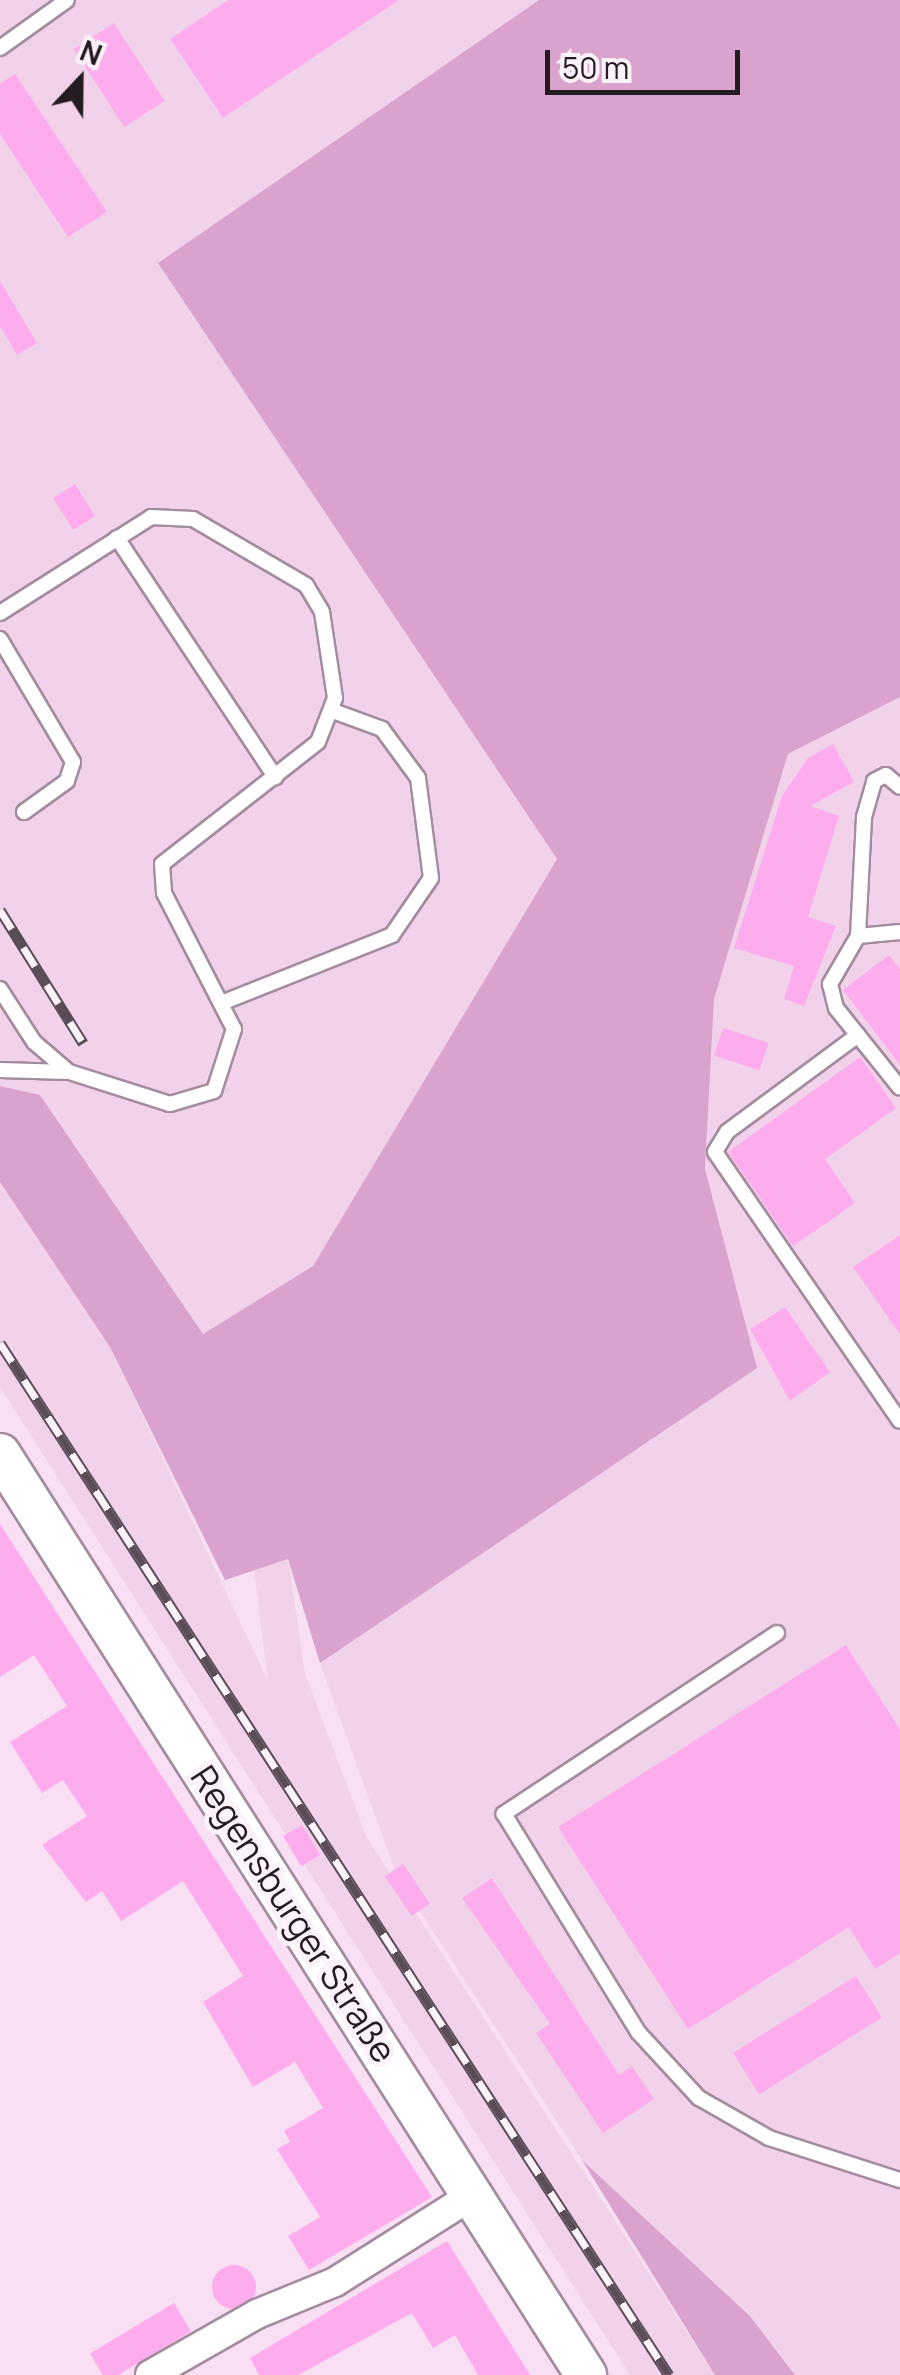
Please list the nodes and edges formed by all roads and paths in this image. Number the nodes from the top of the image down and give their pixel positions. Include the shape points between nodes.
1 (67, 0) edge
2 (0, 48) edge
3 (117, 538) junction
4 (0, 613) edge
5 (0, 639) edge
6 (333, 711) junction
7 (275, 777) junction
8 (900, 787) edge
9 (24, 812) dead end
10 (900, 932) edge
11 (858, 936) junction
12 (0, 989) edge
13 (224, 1002) junction
14 (858, 1034) junction
15 (0, 1070) edge
16 (68, 1072) junction
17 (900, 1088) edge
18 (900, 1422) edge
19 (0, 1454) edge
20 (777, 1633) dead end
21 (900, 2180) edge
22 (474, 2194) junction
23 (576, 2372) edge
24 (150, 2375) edge

1 - 2 lane
3 - 4 lane
3 - 6 lane via 170,514 288,567 322,612
3 - 7 lane
5 - 9 lane via 73,762 66,781
6 - 7 lane via 318,742
6 - 13 lane via 382,729 418,778 431,878 392,935
7 - 13 lane via 162,864 164,893
8 - 11 lane via 886,775 869,799 856,862
10 - 11 lane
11 - 14 lane via 830,984
12 - 16 lane via 34,1042
13 - 16 lane via 234,1049 214,1091 198,1102 126,1094
14 - 17 lane
14 - 18 lane via 728,1132 716,1152
15 - 16 lane
19 - 22 main road, Regensburger Straße
20 - 21 lane via 504,1814 638,2032 699,2098 769,2138
22 - 23 main road, Regensburger Straße
22 - 24 street via 336,2282 257,2314

